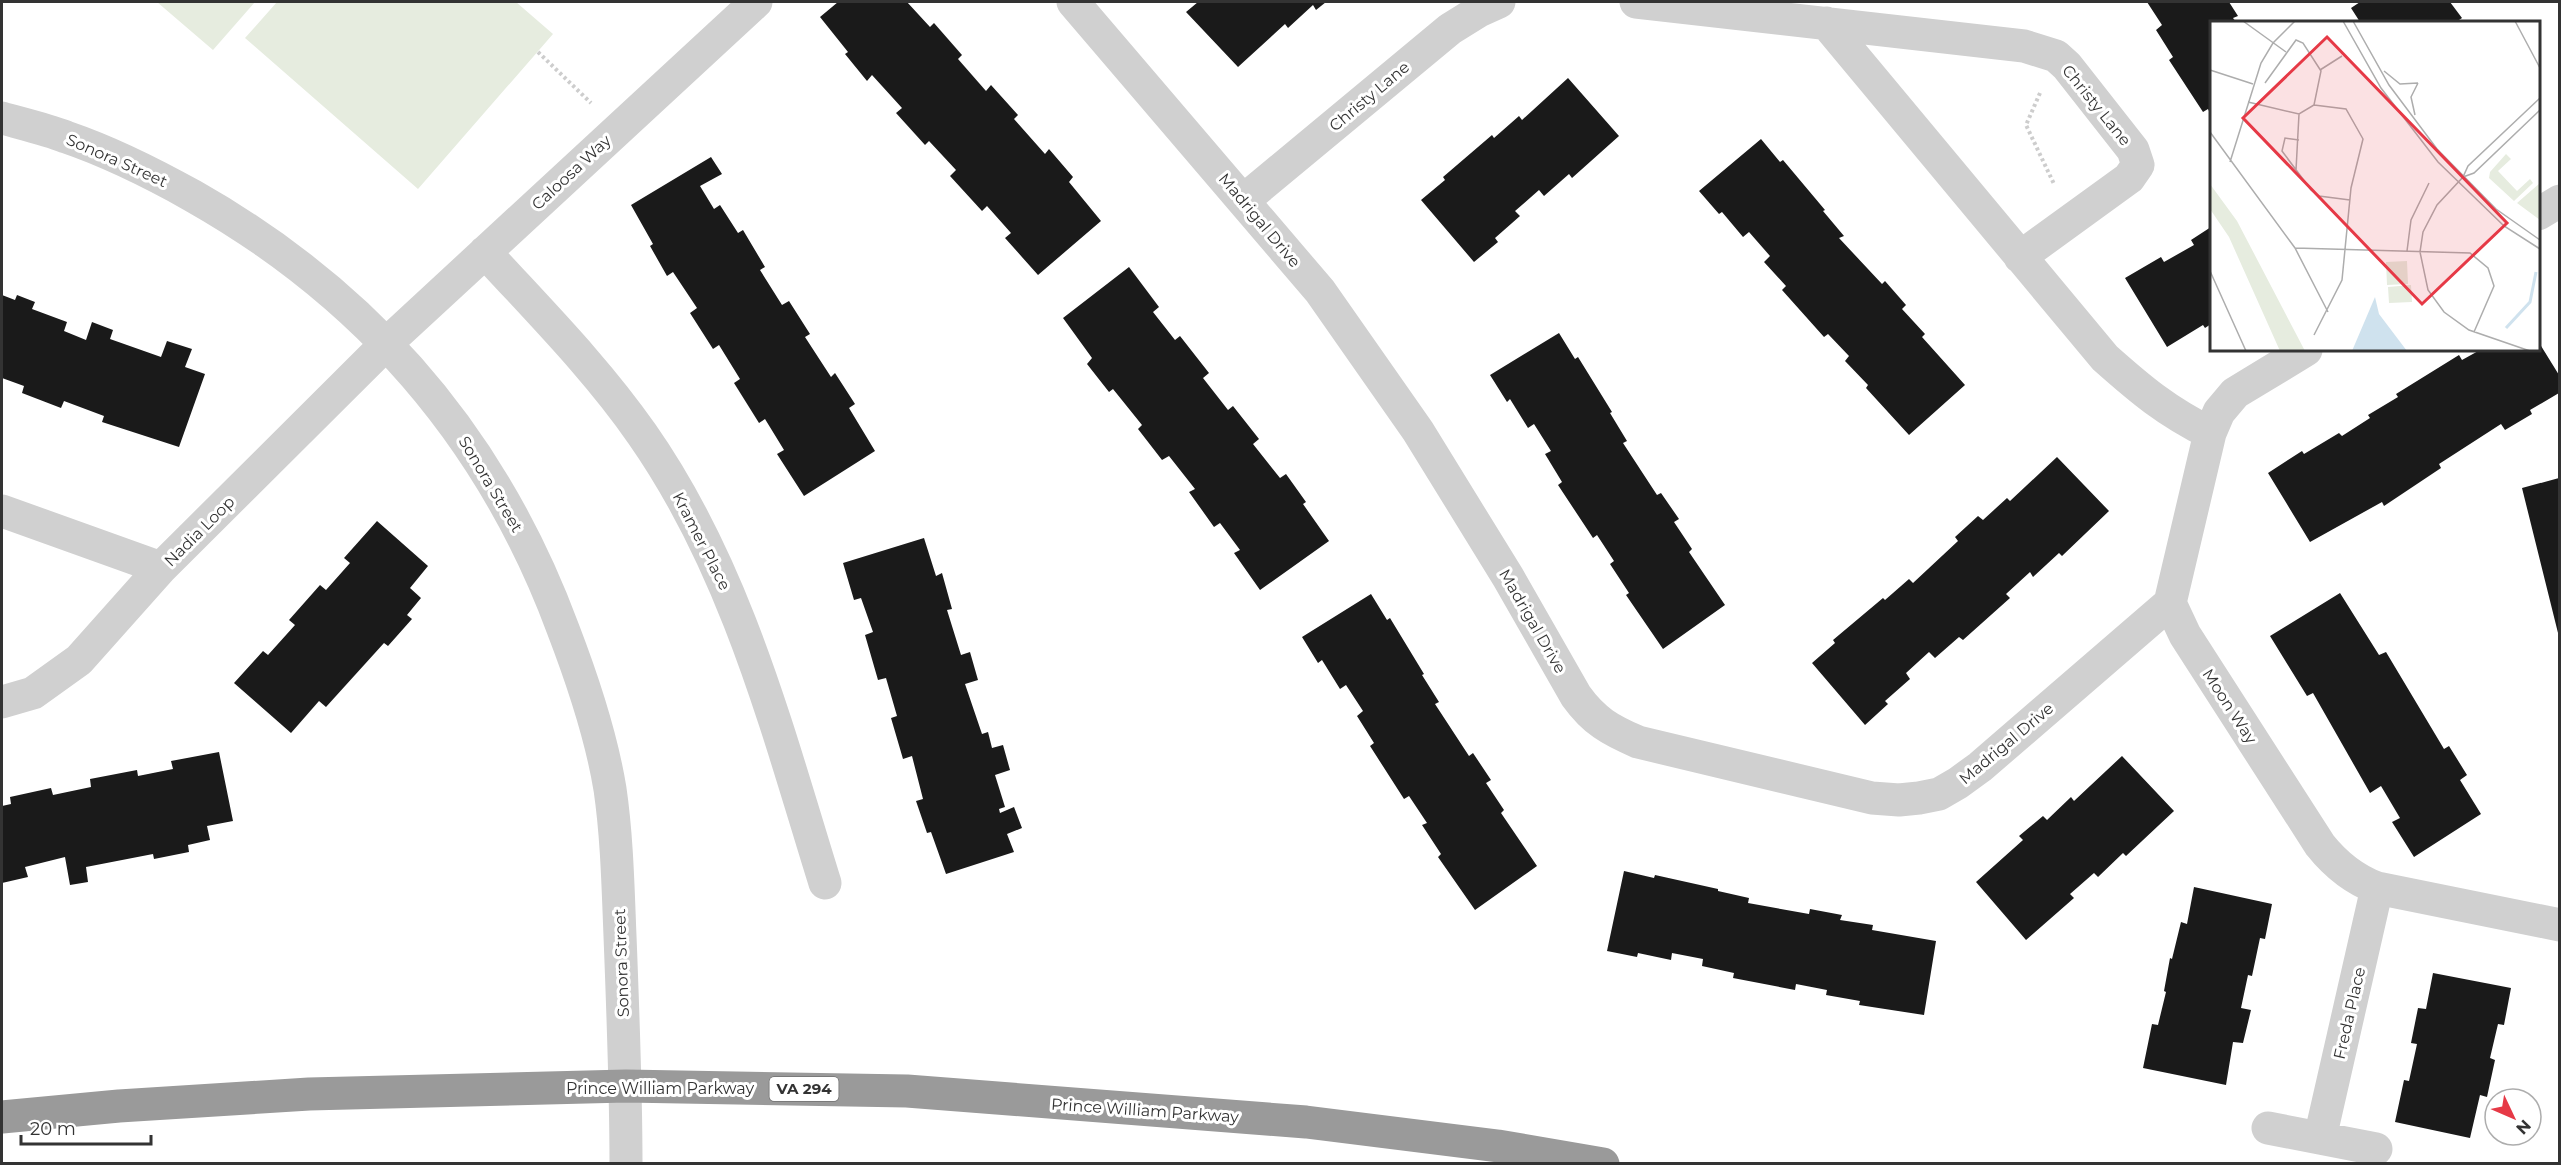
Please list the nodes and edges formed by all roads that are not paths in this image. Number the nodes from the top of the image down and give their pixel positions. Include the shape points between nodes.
1 (756, 2) edge
2 (1073, 2) edge
3 (1499, 2) edge
4 (1636, 2) edge
5 (1826, 23) junction
6 (2, 118) edge
7 (1244, 200) junction
8 (2559, 201) edge
9 (2540, 213) edge
10 (484, 252) junction
11 (2020, 257) junction
12 (387, 343) junction
13 (2304, 351) edge
14 (2210, 433) junction
15 (2, 511) edge
16 (161, 568) junction
17 (2170, 603) junction
18 (2, 702) edge
19 (825, 883) dead end
20 (2377, 888) junction
21 (2559, 925) edge
22 (626, 1086) junction
23 (2, 1117) edge
24 (2268, 1128) dead end
25 (2320, 1138) junction
26 (2376, 1149) dead end
27 (626, 1164) edge
28 (1603, 1164) edge

1 - 10 street, Caloosa Way
2 - 7 street, Madrigal Drive
3 - 7 street, Christy Lane via 1450,29
4 - 5 street, Christy Lane
5 - 11 street
5 - 11 street, Christy Lane via 2024,46 2056,56 2067,66 2133,150 2138,165 2129,178
6 - 12 street, Sonora Street via 67,137 147,170 242,223 318,279
7 - 17 street, Madrigal Drive via 1320,291 1418,431 1576,696 1589,713 1611,730 1638,742 1872,798 1899,800 1939,794 1980,768
8 - 9 street
10 - 12 street, Caloosa Way
10 - 19 street, Kramer Place via 610,390 680,496 717,566 746,637
11 - 14 street via 2105,358 2151,399
12 - 16 street, Nadia Loop
12 - 22 street, Sonora Street via 447,413 507,506 548,589 597,728 610,790 617,858
13 - 14 street via 2235,393 2219,412
14 - 17 street
15 - 16 street
16 - 18 street, Nadia Loop via 79,660 33,693
17 - 20 street, Moon Way via 2186,635 2320,845 2346,872
20 - 21 street, Moon Way
20 - 25 street, Freda Place
22 - 23 highway, Prince William Parkway / VA 294 via 309,1094
22 - 27 street, Sonora Street
22 - 28 highway, Prince William Parkway / VA 294 via 906,1091 1306,1122 1498,1146
24 - 25 street
25 - 26 street

